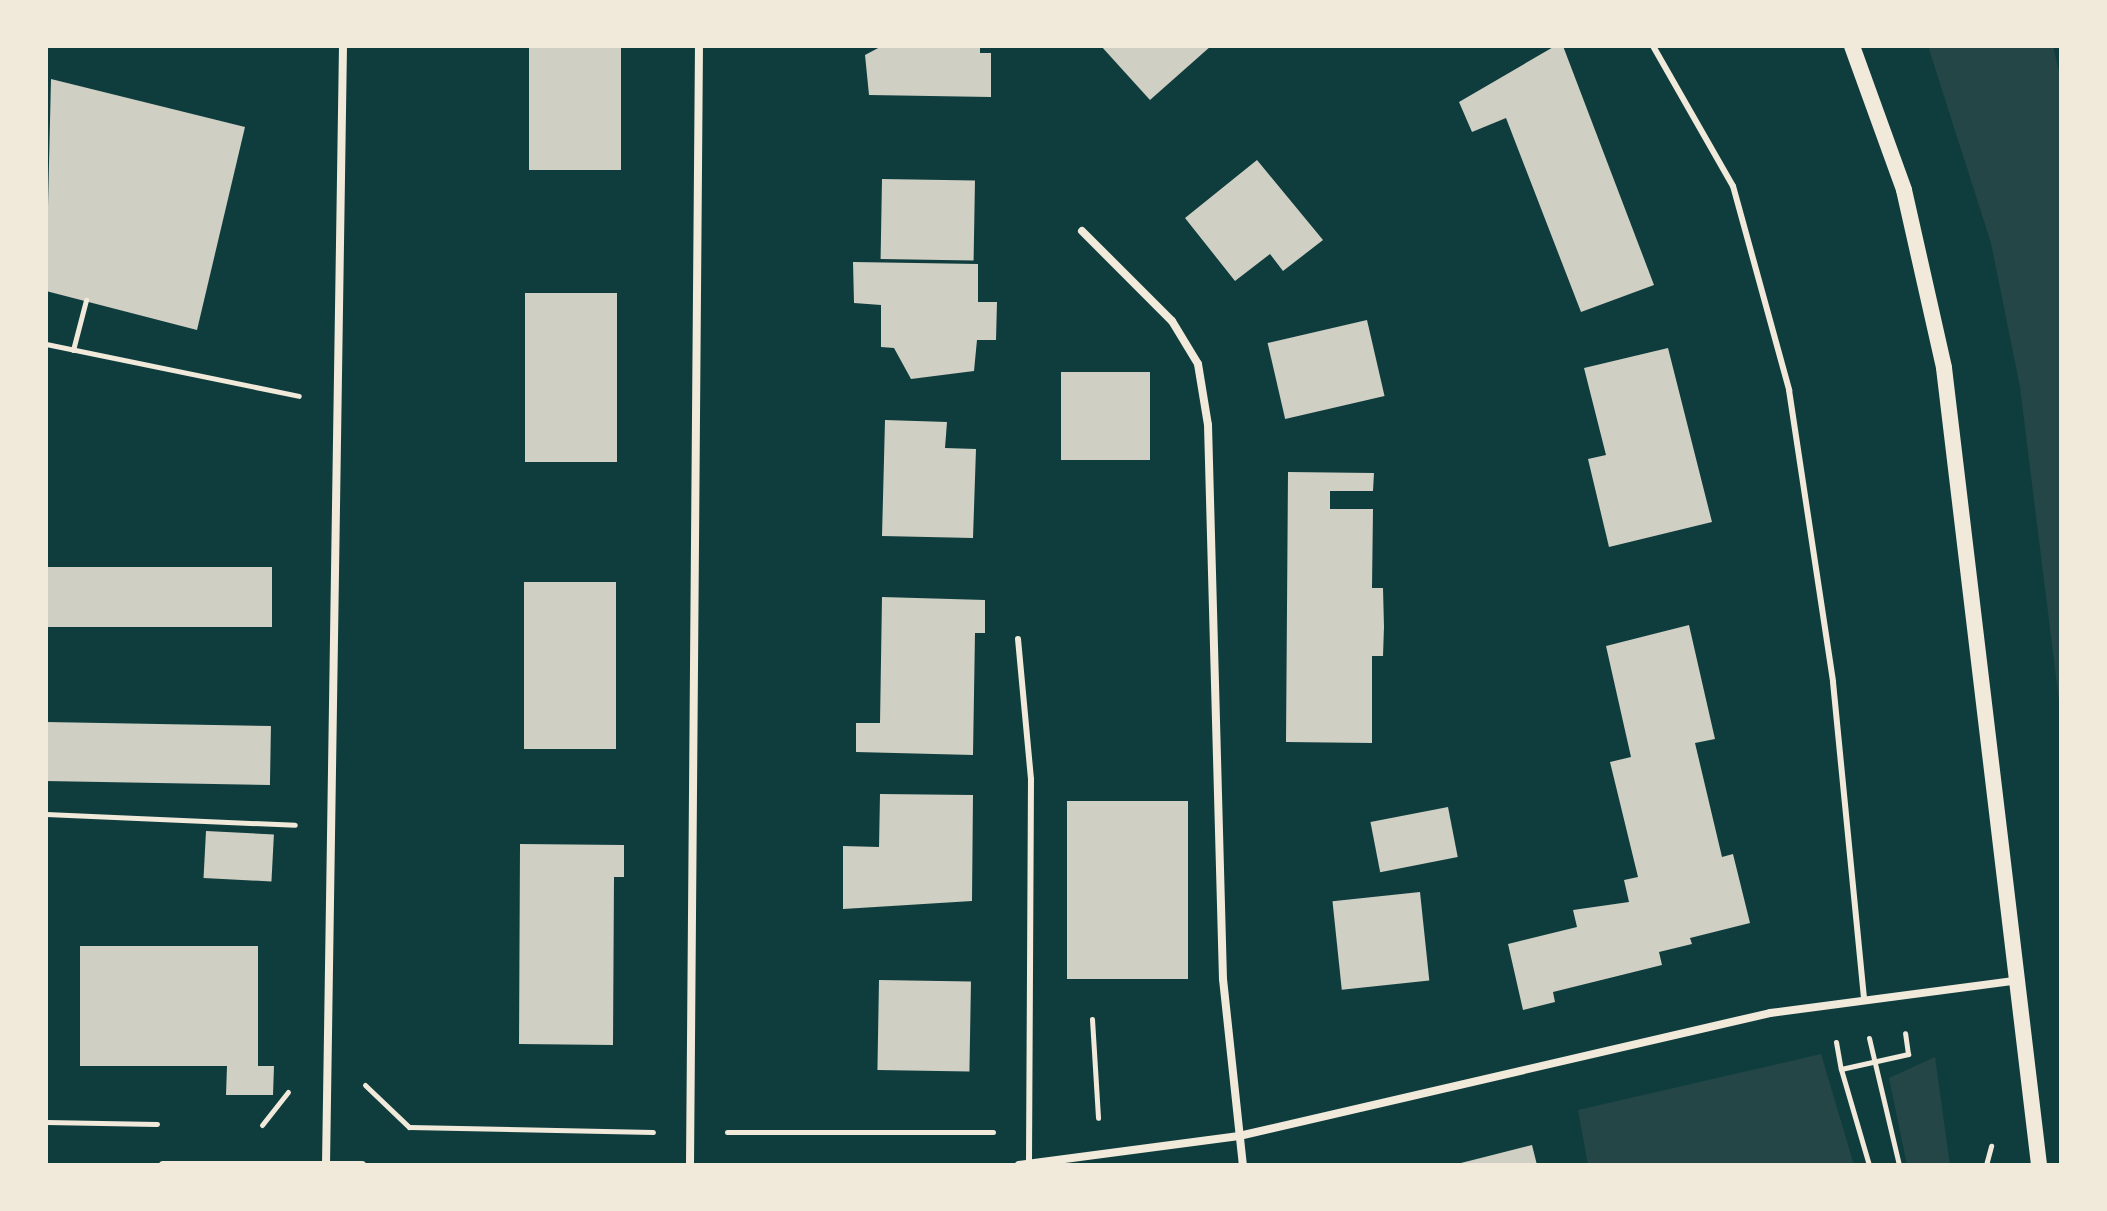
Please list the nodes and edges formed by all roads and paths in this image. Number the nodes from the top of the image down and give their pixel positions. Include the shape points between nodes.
1 (343, 46) edge
2 (699, 46) edge
3 (1653, 46) edge
4 (1852, 46) edge
5 (1082, 231) dead end
6 (86, 300) dead end
7 (46, 344) edge
8 (73, 350) junction
9 (339, 405) junction
10 (1018, 639) dead end
11 (46, 814) edge
12 (296, 825) junction
13 (336, 827) junction
14 (296, 841) dead end
15 (2014, 981) junction
16 (1864, 996) junction
17 (1092, 1019) dead end
18 (1904, 1027) dead end
19 (1872, 1062) junction
20 (294, 1085) dead end
21 (370, 1085) dead end
22 (1098, 1117) dead end
23 (1114, 1121) dead end
24 (46, 1122) edge
25 (165, 1125) dead end
26 (1085, 1125) dead end
27 (249, 1126) dead end
28 (691, 1132) junction
29 (1001, 1132) dead end
30 (1239, 1136) junction
31 (326, 1164) edge
32 (1029, 1164) edge
33 (163, 1165) edge
34 (362, 1165) edge
35 (690, 1165) edge
36 (1019, 1165) edge
37 (1243, 1165) edge
38 (1869, 1165) edge
39 (1899, 1165) edge
40 (2039, 1165) edge

1 - 9 street
2 - 28 street
3 - 16 lane via 1733,186 1789,390 1833,682
4 - 15 main road via 1904,190 1944,368
5 - 30 street via 1172,321 1198,364 1208,425 1223,979
6 - 8 path
7 - 8 path
8 - 9 path
9 - 13 street
10 - 32 lane via 1031,779
11 - 12 path
12 - 13 path
12 - 14 path
13 - 31 street
15 - 16 street
15 - 40 main road
16 - 19 path
16 - 30 street
17 - 22 path
18 - 19 path via 1908,1054
19 - 38 path via 1841,1069
19 - 39 path
20 - 27 path via 261,1127
21 - 28 path via 409,1127
23 - 26 path
24 - 25 path
28 - 29 path
28 - 35 street
30 - 32 street
30 - 37 street
31 - 33 street
31 - 34 street
32 - 36 street

